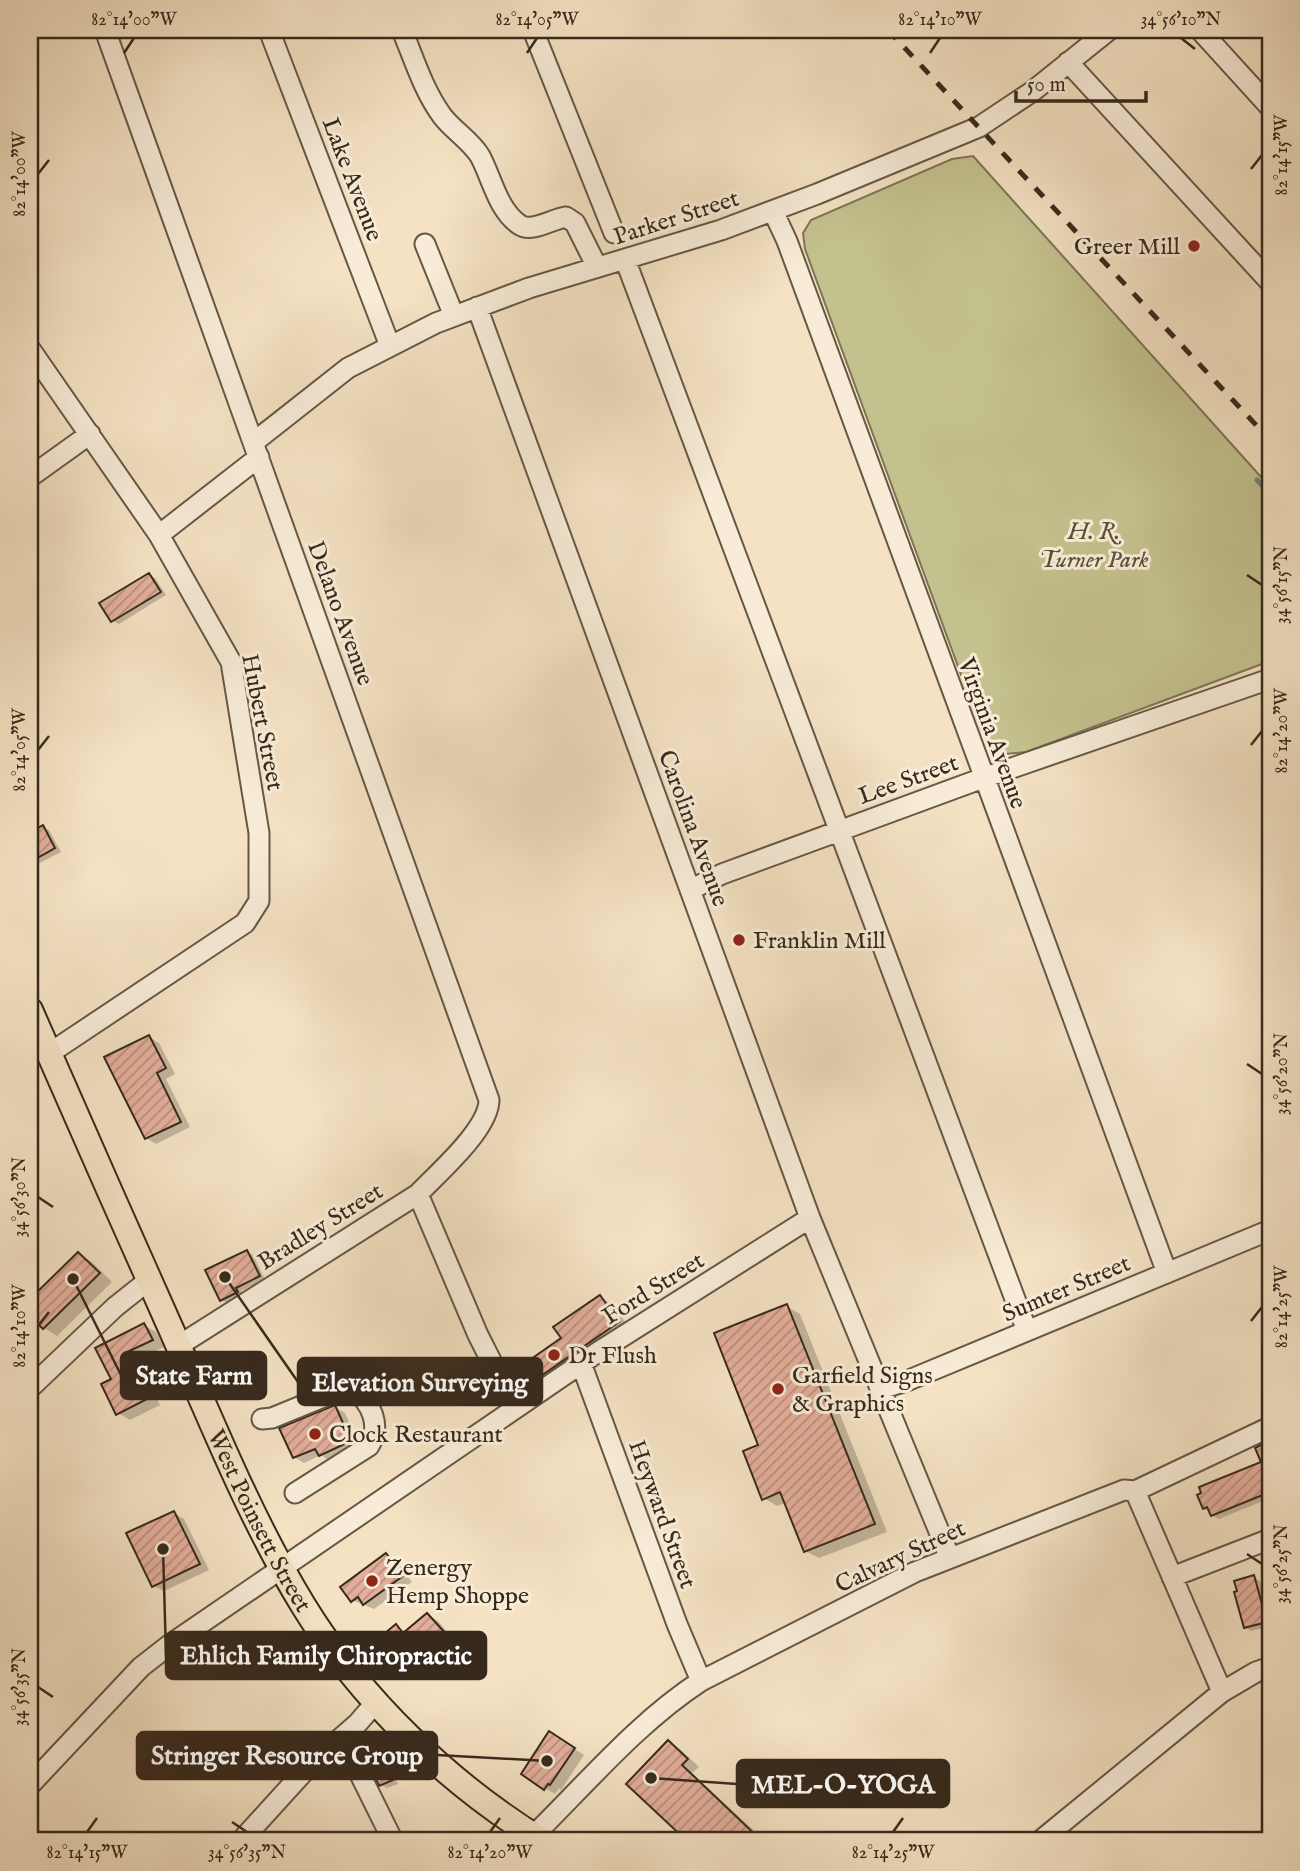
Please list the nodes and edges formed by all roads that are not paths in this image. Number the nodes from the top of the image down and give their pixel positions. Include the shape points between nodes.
1 (105, 30) edge
2 (269, 30) edge
3 (402, 30) edge
4 (533, 30) edge
5 (1109, 30) edge
6 (1200, 30) edge
7 (1068, 62) junction
8 (1270, 107) edge
9 (773, 211) junction
10 (614, 233) dead end
11 (425, 244) dead end
12 (625, 259) junction
13 (597, 267) junction
14 (1270, 282) edge
15 (477, 307) junction
16 (454, 316) junction
17 (390, 346) junction
18 (30, 349) edge
19 (90, 434) junction
20 (257, 450) junction
21 (30, 477) edge
22 (159, 535) junction
23 (1267, 682) edge
24 (983, 778) junction
25 (841, 830) junction
26 (690, 890) junction
27 (31, 1019) edge
28 (50, 1053) junction
29 (418, 1194) junction
30 (810, 1218) junction
31 (1270, 1230) edge
32 (1167, 1273) junction
33 (149, 1280) junction
34 (1027, 1331) junction
35 (178, 1346) junction
36 (581, 1363) junction
37 (30, 1388) edge
38 (881, 1389) junction
39 (515, 1408) junction
40 (262, 1419) dead end
41 (1270, 1427) edge
42 (1135, 1491) junction
43 (295, 1493) dead end
44 (1270, 1539) edge
45 (950, 1558) junction
46 (282, 1569) junction
47 (1172, 1577) junction
48 (1270, 1667) edge
49 (701, 1681) junction
50 (1222, 1692) junction
51 (377, 1701) junction
52 (342, 1738) junction
53 (30, 1786) edge
54 (538, 1839) edge
55 (241, 1841) edge
56 (393, 1841) edge
57 (1040, 1841) edge

1 - 20 street, Delano Avenue
2 - 17 street, Lake Avenue
3 - 13 street via 427,90 444,118 479,156 507,213 528,228 566,217 575,223
4 - 10 street
5 - 7 street, Parker Street
6 - 8 street
7 - 9 street, Parker Street via 979,127
7 - 14 street
9 - 12 street, Parker Street
9 - 24 street, Virginia Avenue
11 - 16 street
12 - 13 street, Parker Street
12 - 25 street
13 - 15 street, Parker Street
15 - 16 street, Parker Street
15 - 26 street, Carolina Avenue
16 - 17 street, Parker Street
17 - 20 street, Parker Street via 348,368
18 - 19 street, Hubert Street
19 - 21 street
19 - 22 street, Hubert Street
20 - 22 street, Parker Street
20 - 29 street, Delano Avenue via 489,1100 481,1124
22 - 28 street, Hubert Street via 231,662 259,833 259,901 245,923
23 - 24 street, Lee Street
24 - 25 street, Lee Street
24 - 32 street, Virginia Avenue
25 - 26 street, Lee Street
25 - 34 street
26 - 30 street, Carolina Avenue
27 - 28 main road, West Poinsett Street
28 - 33 main road, West Poinsett Street
29 - 35 street, Bradley Street
29 - 39 street via 478,1335
30 - 36 street, Ford Street
30 - 38 street, Carolina Avenue
31 - 32 street, Sumter Street
32 - 34 street, Sumter Street
33 - 35 main road, West Poinsett Street
33 - 37 street
34 - 38 street, Sumter Street
35 - 46 main road, West Poinsett Street
36 - 39 street, Ford Street
36 - 49 street, Heyward Street
38 - 45 street, Carolina Avenue
39 - 46 street, Ford Street
40 - 43 street via 353,1388 373,1412 374,1437 369,1446
41 - 42 street, Calvary Street
42 - 45 street, Calvary Street via 1124,1490 1088,1503
42 - 47 street
44 - 47 street
45 - 49 street, Calvary Street
46 - 51 main road, West Poinsett Street via 330,1645
46 - 53 street, Ford Street via 141,1667
47 - 50 street
48 - 50 street
49 - 54 street, Calvary Street via 633,1737
50 - 57 street
51 - 52 street
51 - 54 main road, West Poinsett Street via 447,1771
52 - 55 street via 301,1774
52 - 56 street

